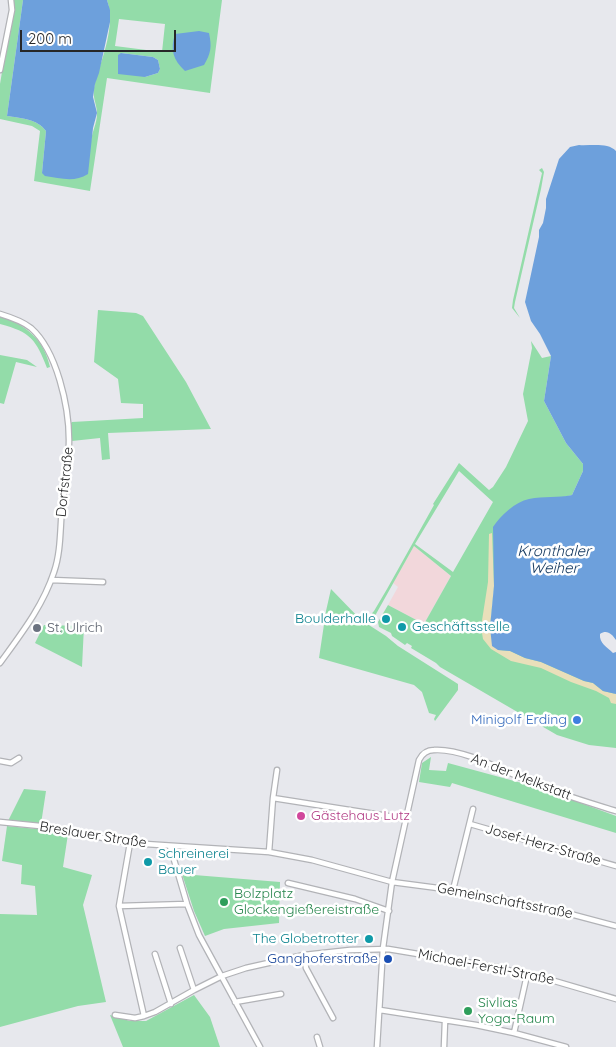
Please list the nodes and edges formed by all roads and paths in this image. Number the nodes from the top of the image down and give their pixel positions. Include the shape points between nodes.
1 (12, 0) edge
2 (0, 70) edge
3 (0, 314) edge
4 (51, 580) junction
5 (103, 582) dead end
6 (0, 662) edge
7 (19, 758) dead end
8 (0, 761) edge
9 (277, 770) dead end
10 (273, 798) junction
11 (473, 809) dead end
12 (616, 811) edge
13 (407, 819) junction
14 (0, 822) edge
15 (470, 824) junction
16 (130, 843) junction
17 (170, 846) junction
18 (269, 852) junction
19 (616, 866) edge
20 (392, 882) junction
21 (288, 883) dead end
22 (453, 890) junction
23 (187, 904) junction
24 (119, 906) junction
25 (389, 911) junction
26 (616, 926) edge
27 (180, 948) dead end
28 (383, 948) junction
29 (155, 954) dead end
30 (304, 955) junction
31 (527, 975) junction
32 (222, 976) junction
33 (194, 990) junction
34 (281, 994) dead end
35 (616, 998) edge
36 (235, 1002) junction
37 (171, 1004) junction
38 (380, 1010) junction
39 (115, 1015) dead end
40 (144, 1016) junction
41 (333, 1018) dead end
42 (445, 1021) junction
43 (514, 1033) junction
44 (317, 1037) dead end
45 (549, 1041) junction
46 (260, 1047) edge
47 (320, 1047) edge
48 (377, 1047) edge
49 (444, 1047) edge
50 (546, 1047) edge
51 (566, 1047) edge

1 - 2 street
3 - 4 street, Dorfstraße via 24,324 36,334 53,362 63,393 69,442 57,561
4 - 5 street
4 - 6 street, Dorfstraße via 34,617
7 - 8 street via 11,763
9 - 10 street
10 - 13 street
10 - 18 street
11 - 15 street
12 - 13 street, An der Melkstatt via 530,782 492,764 438,750 425,752 419,760
13 - 20 street
14 - 16 street, Breslauer Straße
15 - 19 street, Josef-Herz-Straße
15 - 22 street
16 - 17 street, Breslauer Straße
16 - 24 street
17 - 18 street, Breslauer Straße
17 - 23 street
18 - 20 street, Breslauer Straße
20 - 22 street, Gemeinschaftsstraße
20 - 25 street
21 - 25 street
22 - 26 street, Gemeinschaftsstraße via 540,906
23 - 24 street
23 - 32 street via 199,935
24 - 40 street
25 - 28 street
27 - 33 street
28 - 30 street
28 - 31 street, Michael-Ferstl-Straße
28 - 38 street
29 - 37 street
30 - 32 street
30 - 41 street via 306,968
31 - 35 street, Michael-Ferstl-Straße
31 - 43 street
32 - 33 street
32 - 36 street
33 - 37 street
34 - 36 street
36 - 46 street
37 - 40 street
38 - 42 street
38 - 48 street
39 - 40 street
42 - 43 street
42 - 49 street
43 - 45 street
44 - 47 street
45 - 50 street
45 - 51 street

